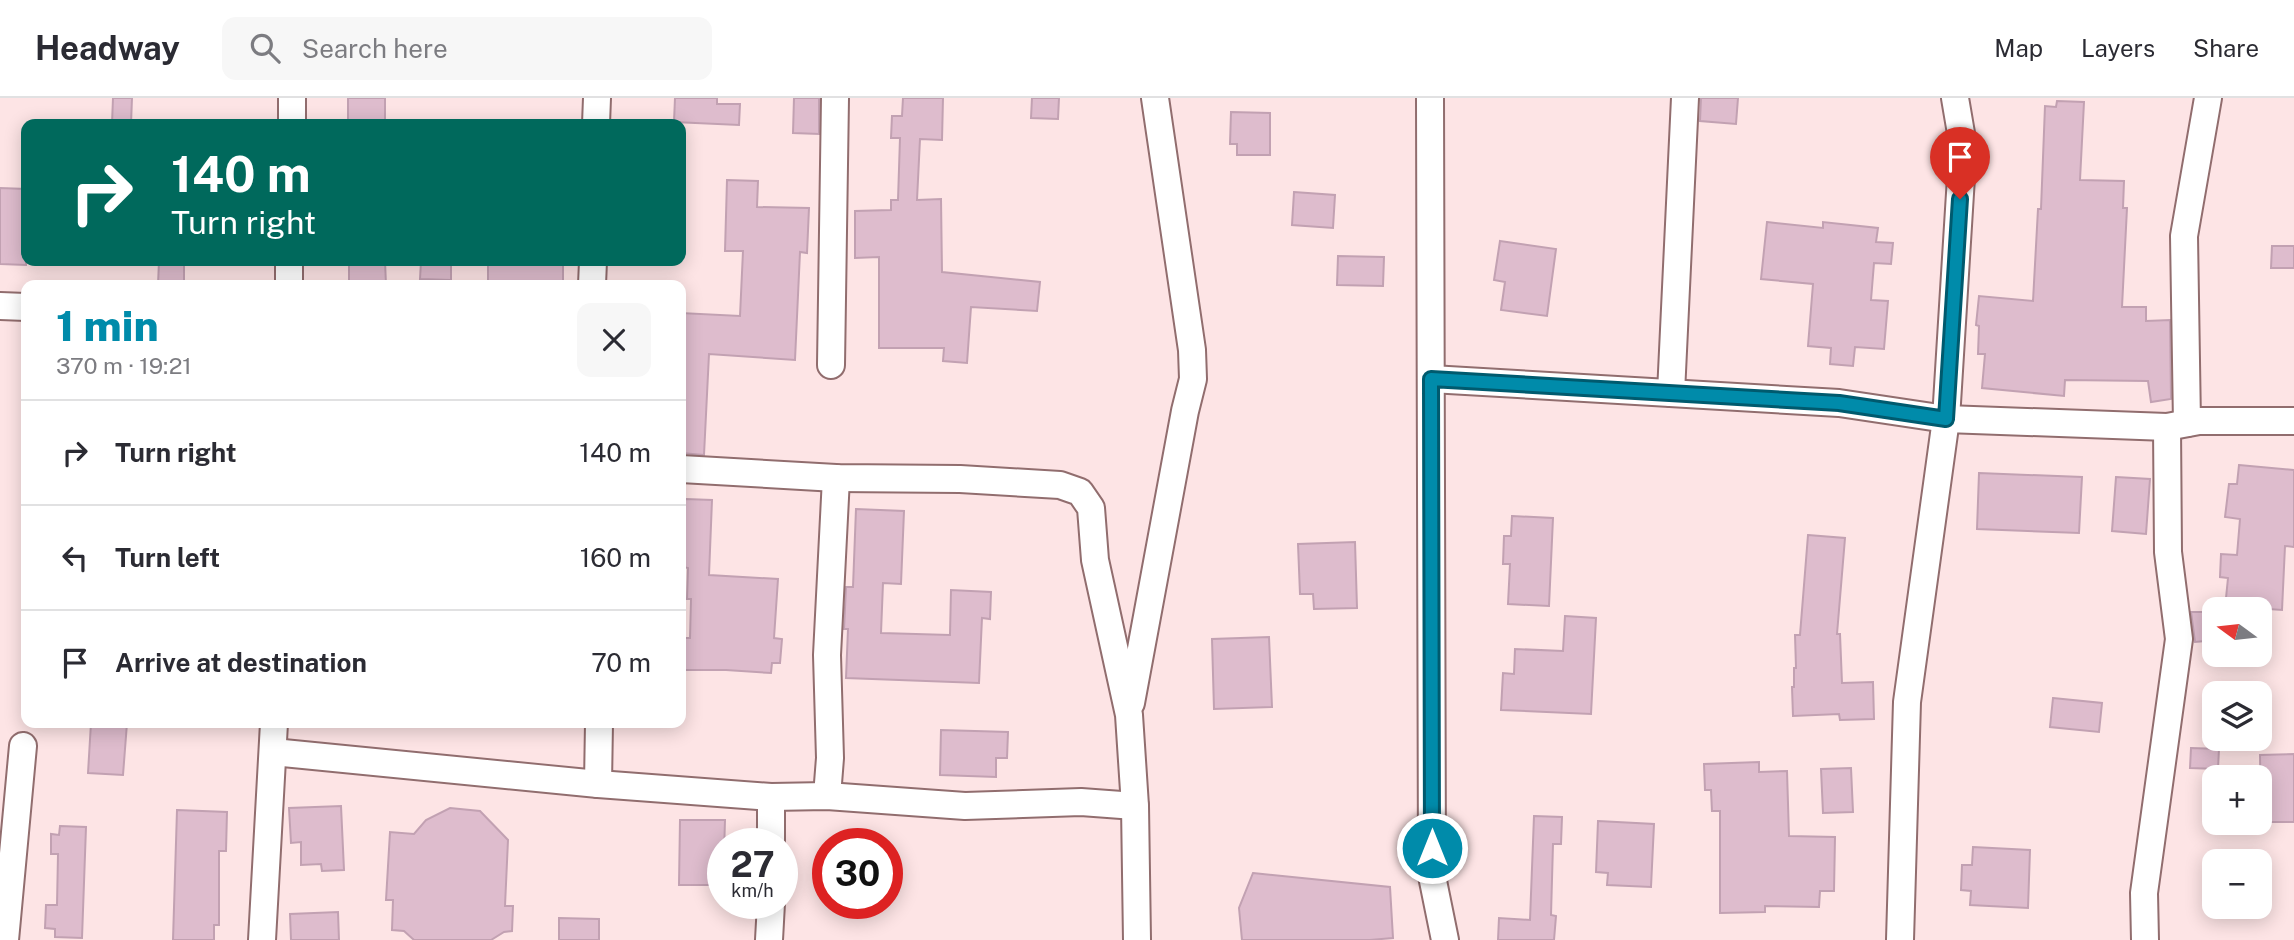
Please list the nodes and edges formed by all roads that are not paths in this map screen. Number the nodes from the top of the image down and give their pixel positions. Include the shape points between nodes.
1 (292, 98) edge
2 (597, 98) edge
3 (835, 98) edge
4 (1155, 98) edge
5 (1430, 98) edge
6 (1685, 98) edge
7 (1955, 98) edge
8 (2208, 98) edge
9 (292, 119) edge
10 (596, 119) edge
11 (0, 306) edge
12 (21, 307) edge
13 (831, 365) dead end
14 (1431, 379) junction
15 (1671, 393) junction
16 (1946, 419) junction
17 (2294, 421) edge
18 (2177, 425) junction
19 (686, 469) edge
20 (836, 478) junction
21 (1129, 715) junction
22 (274, 728) edge
23 (599, 728) edge
24 (23, 746) dead end
25 (273, 752) junction
26 (598, 784) junction
27 (827, 796) junction
28 (771, 797) junction
29 (1135, 806) junction
30 (771, 828) edge
31 (770, 919) edge
32 (5, 940) edge
33 (262, 940) edge
34 (769, 940) edge
35 (1137, 940) edge
36 (1445, 940) edge
37 (1900, 940) edge
38 (2146, 940) edge

1 - 9 street
2 - 10 street
3 - 13 street
4 - 21 street via 1193,379
5 - 14 street
6 - 15 street
7 - 16 street via 1963,145
8 - 18 street via 2184,236
11 - 12 street
14 - 15 street
14 - 36 street via 1432,876
15 - 16 street via 1839,403
16 - 18 street
16 - 37 street via 1907,702
17 - 18 street
18 - 38 street via 2168,552 2179,639 2144,893
19 - 20 street
20 - 21 street via 1035,483 1080,492 1091,508 1095,560
20 - 27 street via 827,655
21 - 29 street
22 - 25 street
23 - 26 street
24 - 32 street
25 - 26 street
25 - 33 street
26 - 28 street
27 - 28 street
27 - 29 street via 965,806 1081,802
28 - 30 street
29 - 35 street
31 - 34 street

